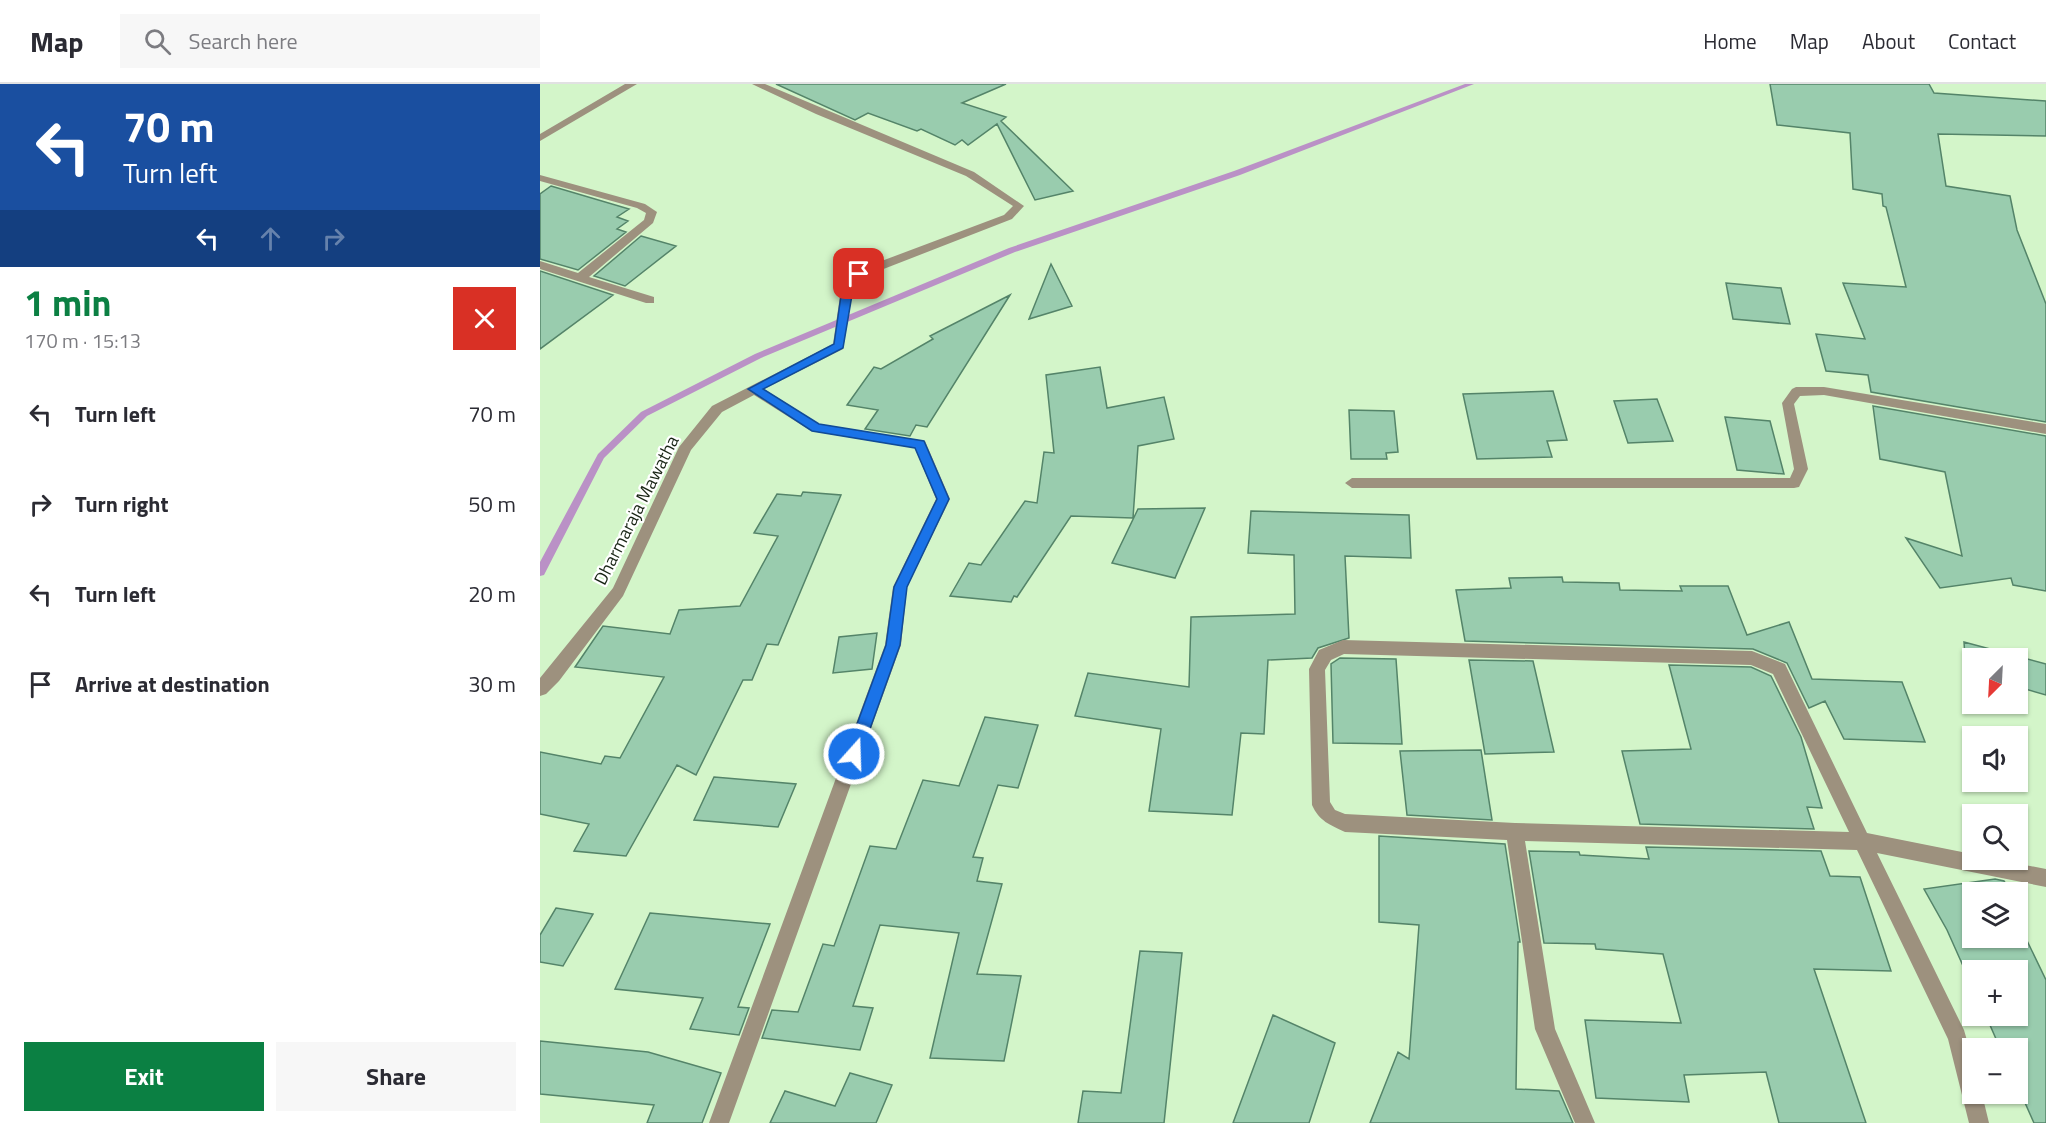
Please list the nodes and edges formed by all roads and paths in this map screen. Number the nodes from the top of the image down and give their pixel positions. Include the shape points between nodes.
1 (632, 84) edge
2 (758, 84) edge
3 (540, 138) edge
4 (540, 178) edge
5 (540, 265) edge
6 (580, 278) junction
7 (650, 300) dead end
8 (754, 389) junction
9 (2046, 429) edge
10 (1352, 483) dead end
11 (540, 689) edge
12 (1515, 832) junction
13 (1863, 841) junction
14 (2046, 878) edge
15 (719, 1123) edge
16 (1585, 1123) edge
17 (1979, 1123) edge

1 - 3 street
2 - 8 street, Dharmaraja Mawatha via 970,174 1019,206 1008,217 859,274 848,289 839,346
4 - 6 street via 652,212 649,221
5 - 6 street
6 - 7 street
8 - 11 street, Dharmaraja Mawatha via 717,409 686,447 618,592
8 - 15 street via 816,428 920,444 943,499 900,587 893,645
9 - 10 street via 1824,392 1796,392 1788,403 1801,469 1794,483
12 - 13 street
12 - 13 street via 1345,823 1329,816 1321,806 1317,669 1325,655 1343,647 1752,658 1766,662 1779,669
12 - 16 street via 1545,1029
13 - 14 street
13 - 17 street via 1958,1037

